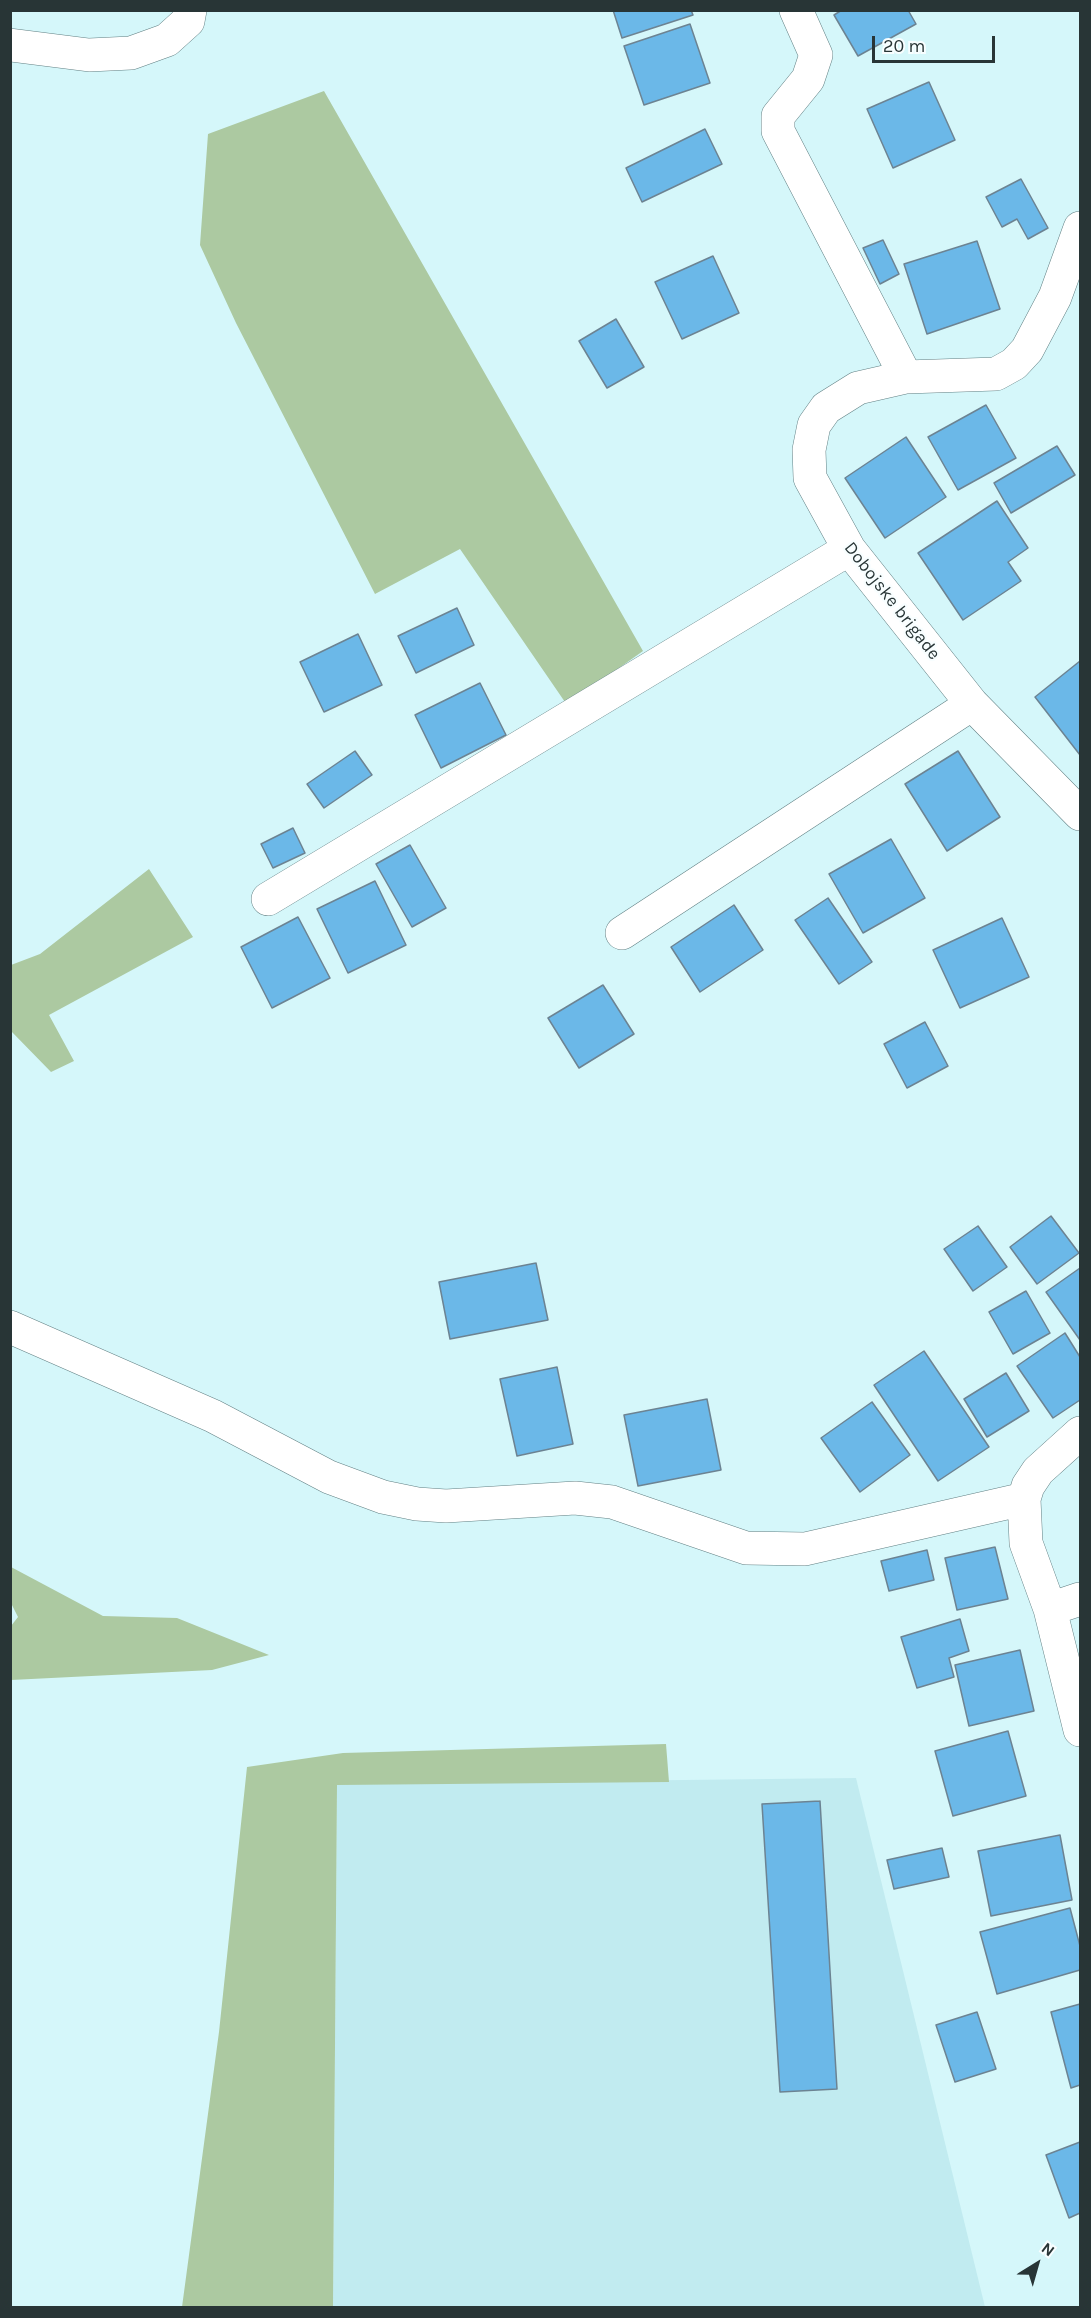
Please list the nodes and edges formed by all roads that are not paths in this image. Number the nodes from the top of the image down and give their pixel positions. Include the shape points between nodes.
1 (190, 10) edge
2 (796, 10) edge
3 (10, 45) edge
4 (1080, 228) edge
5 (906, 377) junction
6 (849, 549) junction
7 (972, 704) junction
8 (1080, 814) edge
9 (268, 899) dead end
10 (622, 933) dead end
11 (10, 1327) edge
12 (1080, 1433) edge
13 (1024, 1499) junction
14 (1080, 1599) edge
15 (1050, 1610) junction
16 (1080, 1730) edge

1 - 3 street via 188,21 167,40 131,53 89,55
2 - 5 street via 816,55 808,80 778,116 778,131
4 - 5 street, Dobojske brigade via 1055,297 1027,350 1014,364 996,374
5 - 6 street, Dobojske brigade via 858,388 826,408 814,426 808,450 810,478
6 - 7 street, Dobojske brigade
6 - 9 street
7 - 8 street, Dobojske brigade
7 - 10 street
11 - 13 street via 213,1416 329,1477 383,1497 417,1504 446,1506 546,1499 612,1502 746,1548 805,1548
12 - 13 street via 1038,1471
13 - 15 street via 1026,1543
14 - 15 street
15 - 16 street

